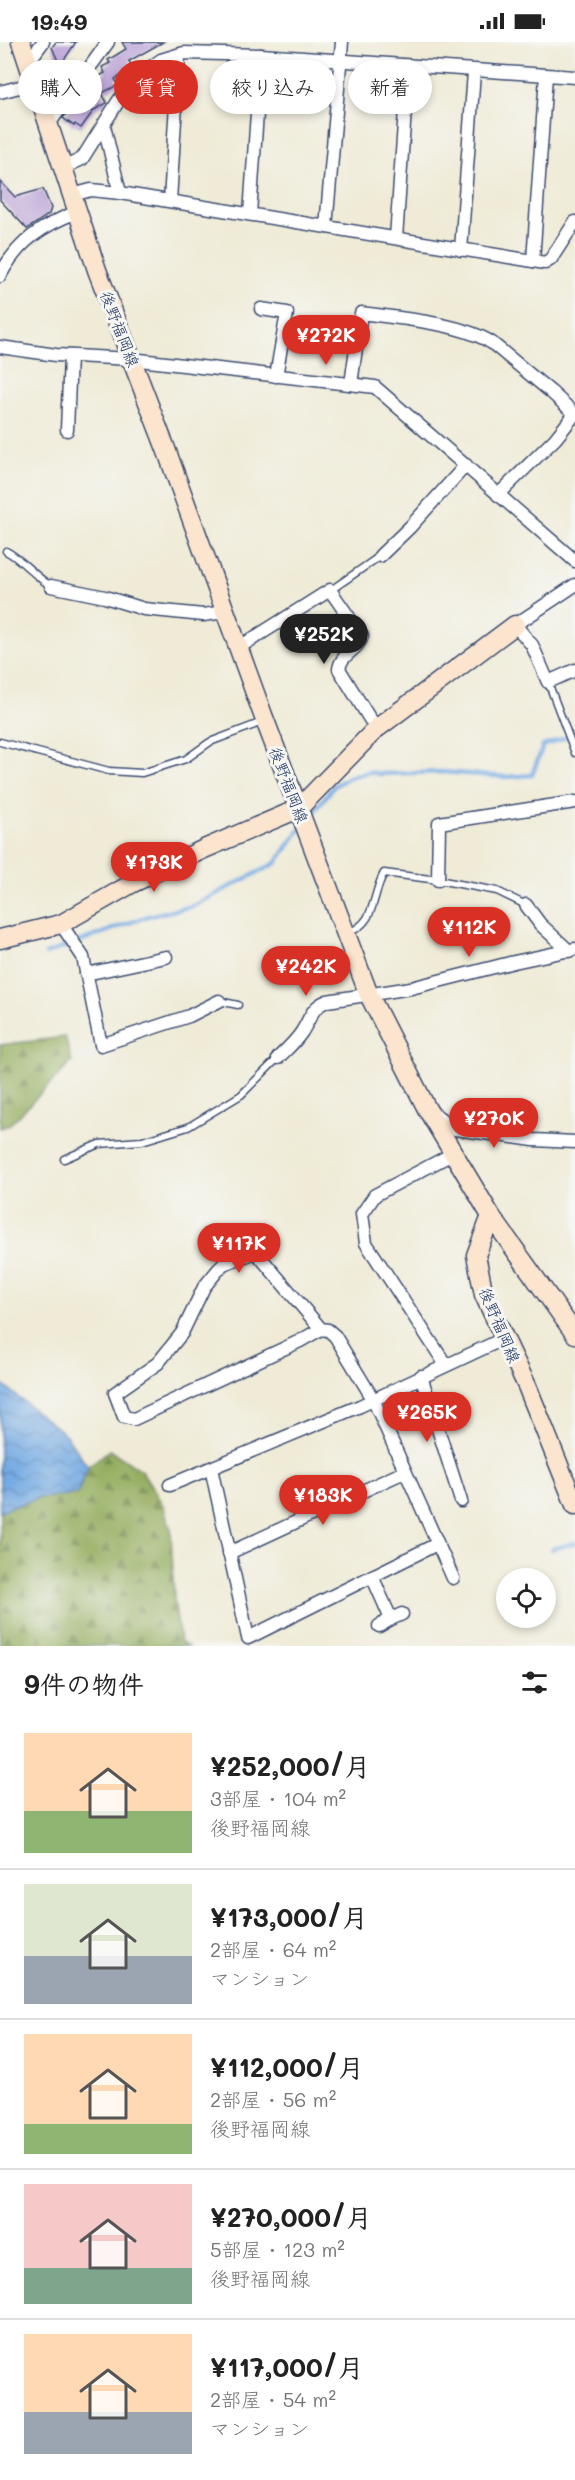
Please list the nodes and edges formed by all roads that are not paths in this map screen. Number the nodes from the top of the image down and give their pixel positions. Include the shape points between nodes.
1 (21, 42) edge
2 (43, 42) edge
3 (108, 42) edge
4 (342, 42) edge
5 (179, 55) junction
6 (261, 55) junction
7 (28, 60) edge
8 (29, 60) edge
9 (341, 61) junction
10 (348, 62) edge
11 (432, 69) edge
12 (474, 72) junction
13 (546, 76) junction
14 (575, 77) edge
15 (18, 87) edge
16 (0, 92) edge
17 (46, 114) edge
18 (405, 114) edge
19 (49, 124) junction
20 (104, 126) junction
21 (63, 168) junction
22 (120, 193) junction
23 (170, 201) junction
24 (74, 204) junction
25 (250, 214) junction
26 (575, 222) edge
27 (326, 227) junction
28 (396, 238) junction
29 (461, 250) junction
30 (533, 261) junction
31 (0, 276) edge
32 (261, 309) dead end
33 (0, 347) edge
34 (70, 356) junction
35 (131, 359) junction
36 (276, 376) junction
37 (351, 384) junction
38 (68, 430) dead end
39 (466, 465) junction
40 (498, 495) junction
41 (6, 551) dead end
42 (380, 555) joint
43 (575, 561) edge
44 (575, 585) edge
45 (51, 586) joint
46 (330, 590) junction
47 (225, 612) junction
48 (515, 625) junction
49 (238, 648) junction
50 (575, 670) edge
51 (548, 682) junction
52 (265, 721) junction
53 (376, 729) junction
54 (0, 742) edge
55 (575, 753) edge
56 (575, 802) edge
57 (298, 809) junction
58 (438, 880) junction
59 (526, 905) joint
60 (61, 924) junction
61 (346, 933) junction
62 (0, 939) edge
63 (572, 950) edge
64 (166, 957) dead end
65 (86, 974) junction
66 (369, 994) junction
67 (219, 1001) joint
68 (238, 1005) dead end
69 (278, 1058) joint
70 (427, 1109) junction
71 (575, 1142) edge
72 (454, 1153) junction
73 (64, 1160) dead end
74 (491, 1216) junction
75 (321, 1329) junction
76 (575, 1334) edge
77 (505, 1338) junction
78 (446, 1365) junction
79 (421, 1376) junction
80 (373, 1400) junction
81 (211, 1468) junction
82 (404, 1472) junction
83 (170, 1485) dead end
84 (461, 1500) dead end
85 (575, 1505) edge
86 (437, 1544) junction
87 (229, 1553) junction
88 (372, 1576) junction
89 (453, 1578) dead end
90 (379, 1626) dead end

1 - 7 main road, 後野福岡線
2 - 8 street
3 - 19 street
4 - 9 street
5 - 6 street
5 - 20 street via 161,60 140,75
5 - 23 street
6 - 9 street
6 - 25 street
9 - 10 street
9 - 27 street
11 - 12 street
12 - 13 street
12 - 29 street
13 - 14 street
13 - 30 street
15 - 16 street
17 - 19 main road, 後野福岡線
18 - 28 street
19 - 21 main road, 後野福岡線
20 - 21 street via 82,159
20 - 22 street
21 - 24 main road, 後野福岡線
22 - 23 street
22 - 24 street via 91,190
23 - 25 street
24 - 31 street via 32,234
24 - 35 main road, 後野福岡線
25 - 27 street
26 - 30 street via 551,259 545,263
27 - 28 street
28 - 29 street
29 - 30 street
32 - 36 street via 287,313
33 - 34 street
34 - 35 street
34 - 38 street
35 - 36 street
35 - 47 main road, 後野福岡線
36 - 37 street
37 - 39 street via 375,387
37 - 40 street via 361,313 419,321 481,336 492,343 575,414
39 - 40 street
39 - 42 street
40 - 43 street
41 - 45 lane
42 - 46 lane
44 - 48 street
45 - 47 street via 144,609 203,615
46 - 49 street
46 - 53 street via 362,636 339,669
47 - 49 main road, 後野福岡線
48 - 51 street via 532,645
48 - 53 main road
49 - 52 main road, 後野福岡線
50 - 51 street
51 - 55 lane
52 - 54 lane via 210,742 186,759 142,774 109,771
52 - 57 main road, 後野福岡線
53 - 57 main road
56 - 58 street via 440,823
57 - 60 main road via 143,878
57 - 61 main road, 後野福岡線
58 - 59 lane via 497,891
58 - 61 lane via 384,873 367,922
59 - 63 street via 540,924
60 - 62 main road
60 - 65 street via 80,950
61 - 66 main road, 後野福岡線
63 - 66 street via 411,988
64 - 65 street
65 - 67 street via 100,1045 180,1019
66 - 69 street via 319,1004 300,1034
66 - 70 main road, 後野福岡線
67 - 68 lane
69 - 73 lane via 241,1095 188,1127 142,1142 99,1144
70 - 71 street via 455,1129
70 - 72 main road, 後野福岡線
72 - 74 main road, 後野福岡線
72 - 78 street via 375,1195 362,1214 366,1243
74 - 76 main road
74 - 77 main road, 後野福岡線 via 476,1255 484,1295
75 - 75 street via 134,1419 124,1417 115,1393 158,1363 182,1333 204,1287 223,1264 256,1252
75 - 80 street via 335,1336
77 - 78 street
77 - 85 main road, 後野福岡線
78 - 79 street
79 - 80 street
79 - 84 street
80 - 81 street
80 - 82 street
81 - 83 street
81 - 87 street
82 - 86 street
82 - 87 street
86 - 88 street
86 - 89 street
87 - 88 street via 248,1638
88 - 90 street via 396,1617

